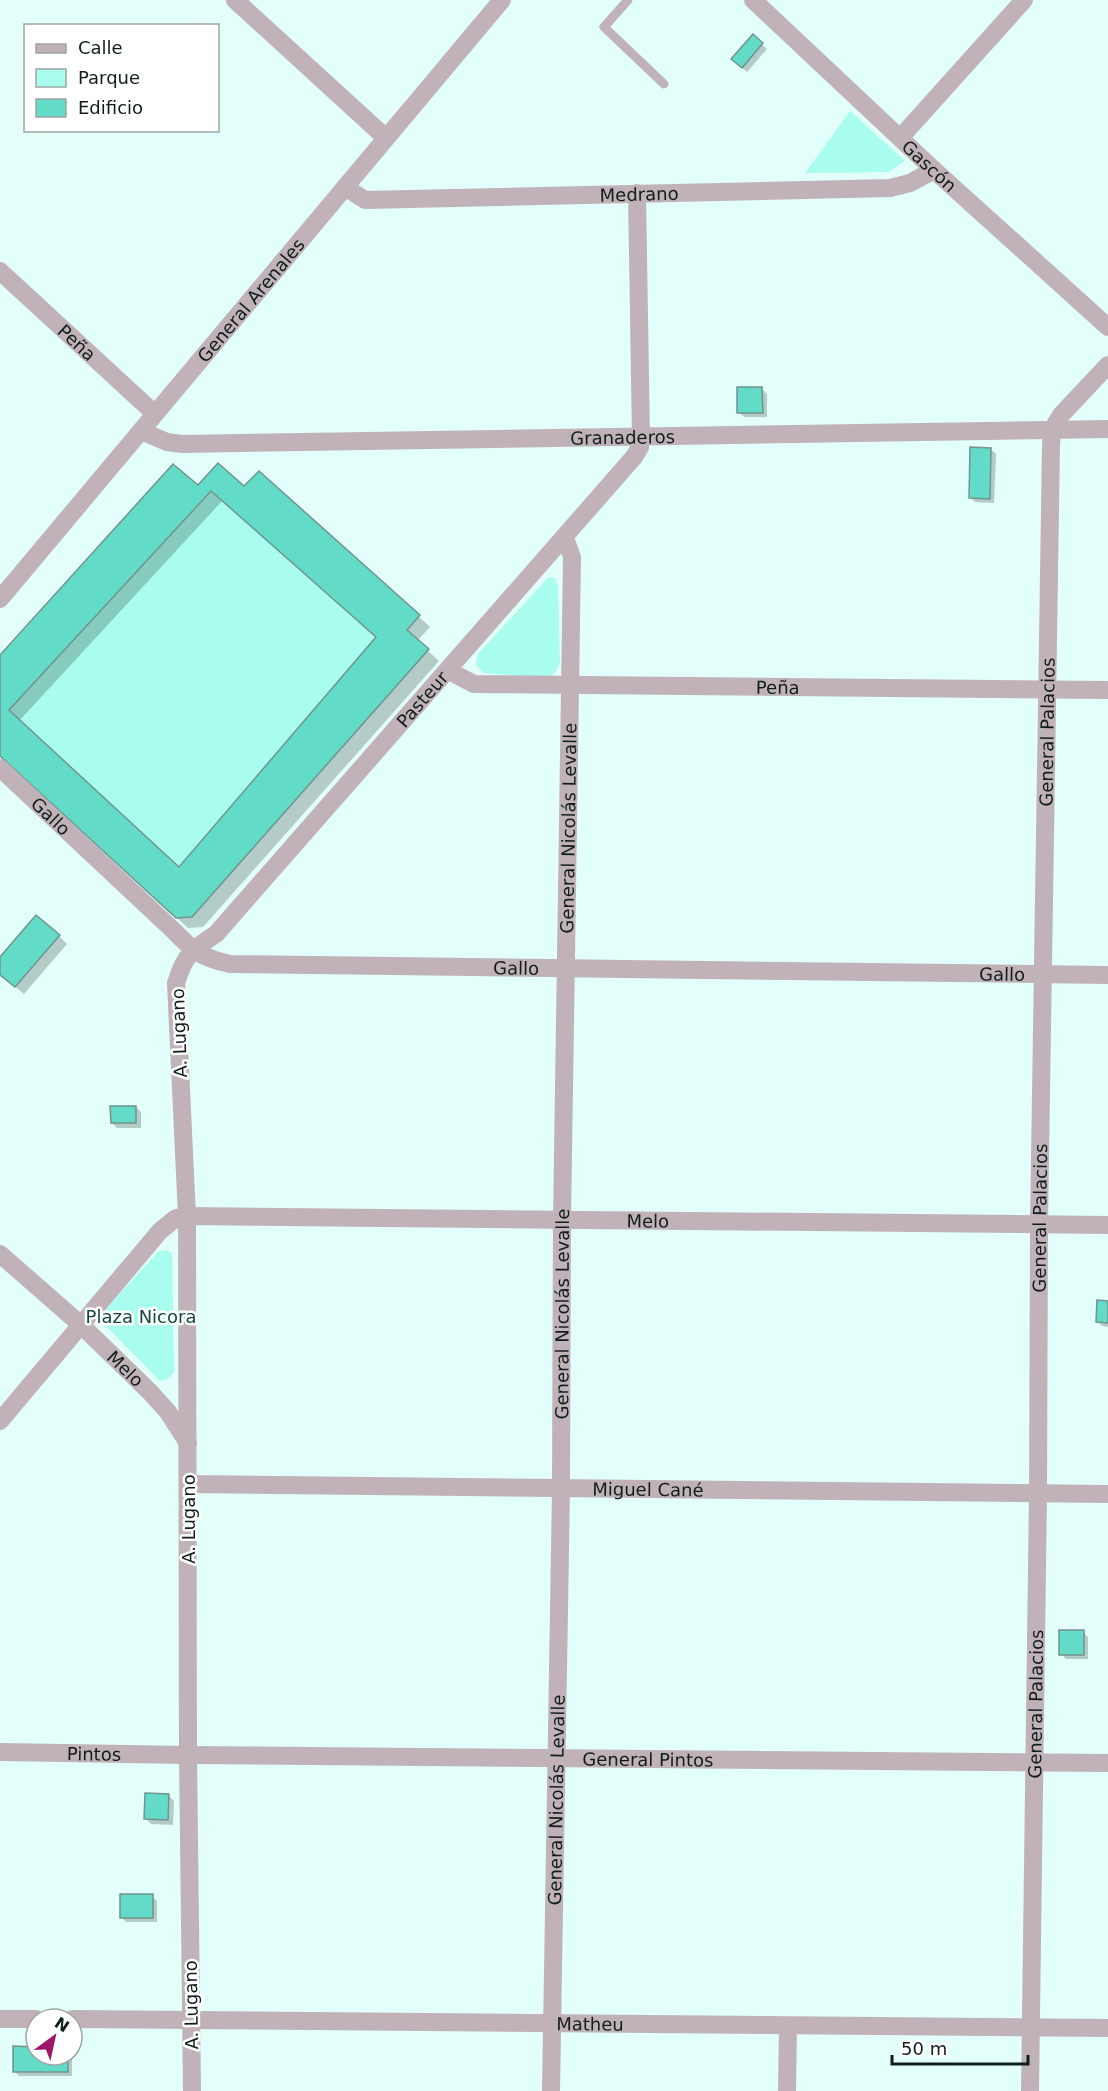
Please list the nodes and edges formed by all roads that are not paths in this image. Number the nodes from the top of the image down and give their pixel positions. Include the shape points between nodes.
1 (235, 0) edge
2 (502, 0) edge
3 (627, 0) edge
4 (753, 0) edge
5 (1024, 0) edge
6 (664, 84) dead end
7 (386, 138) junction
8 (900, 138) junction
9 (934, 170) junction
10 (345, 187) junction
11 (637, 193) junction
12 (1, 275) edge
13 (1108, 327) edge
14 (1108, 365) edge
15 (154, 413) junction
16 (1108, 429) edge
17 (141, 430) junction
18 (1052, 430) junction
19 (641, 438) junction
20 (565, 538) junction
21 (0, 599) edge
22 (449, 671) junction
23 (570, 686) junction
24 (1048, 689) junction
25 (1108, 690) edge
26 (0, 768) edge
27 (192, 950) junction
28 (566, 968) junction
29 (1044, 974) junction
30 (1108, 975) edge
31 (187, 1216) junction
32 (562, 1221) junction
33 (1039, 1224) junction
34 (1108, 1225) edge
35 (0, 1254) edge
36 (80, 1324) junction
37 (0, 1421) edge
38 (188, 1443) junction
39 (188, 1484) junction
40 (561, 1489) junction
41 (1038, 1493) junction
42 (1108, 1494) edge
43 (0, 1752) edge
44 (188, 1755) junction
45 (557, 1758) junction
46 (1035, 1762) junction
47 (1108, 1763) edge
48 (0, 2019) edge
49 (24, 2019) edge
50 (84, 2019) edge
51 (191, 2020) junction
52 (551, 2024) junction
53 (788, 2026) junction
54 (1032, 2027) junction
55 (1108, 2028) edge
56 (192, 2091) edge
57 (551, 2091) edge
58 (787, 2091) edge
59 (1030, 2091) edge

1 - 7 street
2 - 7 street, General Arenales
3 - 6 lane via 604,27
4 - 8 street, Gascón
5 - 8 street
7 - 10 street, General Arenales
8 - 9 street, Gascón
9 - 11 street, Medrano via 890,188
9 - 13 street, Gascón
10 - 11 street, Medrano via 366,200
10 - 15 street, General Arenales
11 - 19 street
12 - 15 street, Peña
14 - 18 street
15 - 17 street, General Arenales
16 - 18 street, Granaderos
17 - 19 street, Granaderos via 182,444
17 - 21 street, General Arenales
18 - 19 street, Granaderos
18 - 24 street, General Palacios
19 - 20 street, Pasteur via 634,457
20 - 22 street, Pasteur
20 - 23 street, General Nicolás Levalle via 572,557
22 - 23 street, Peña via 474,684
22 - 27 street, Pasteur via 216,934
23 - 24 street, Peña
23 - 28 street, General Nicolás Levalle
24 - 25 street, Peña
24 - 29 street, General Palacios
26 - 27 street, Gallo
27 - 28 street, Gallo via 230,964
27 - 31 street, A. Lugano via 176,983
28 - 29 street, Gallo
28 - 32 street, General Nicolás Levalle
29 - 30 street, Gallo
29 - 33 street, General Palacios
31 - 32 street, Melo
31 - 36 street via 176,1218 160,1231
31 - 38 street, A. Lugano
32 - 33 street, Melo
32 - 40 street, General Nicolás Levalle
33 - 34 street, Melo
33 - 41 street, General Palacios
35 - 36 street, Melo
36 - 37 street
36 - 38 street, Melo via 150,1392
38 - 39 street, A. Lugano
39 - 40 street, Miguel Cané
39 - 44 street, A. Lugano
40 - 41 street, Miguel Cané
40 - 45 street, General Nicolás Levalle
41 - 42 street, Miguel Cané
41 - 46 street, General Palacios
43 - 44 street, Pintos
44 - 45 street, General Pintos
44 - 51 street, A. Lugano
45 - 46 street, General Pintos
45 - 52 street, General Nicolás Levalle
46 - 47 street, General Pintos
46 - 54 street, General Palacios
48 - 49 street
50 - 51 street, Matheu
51 - 52 street, Matheu
51 - 56 street, A. Lugano
52 - 53 street, Matheu
52 - 57 street, General Nicolás Levalle
53 - 54 street, Matheu
53 - 58 street
54 - 55 street, Matheu
54 - 59 street, General Palacios

